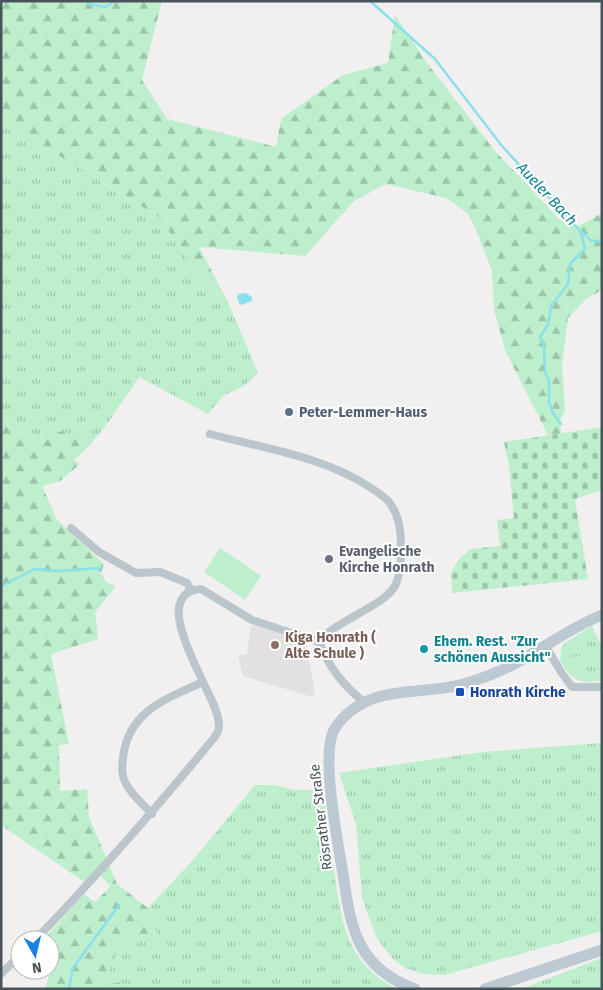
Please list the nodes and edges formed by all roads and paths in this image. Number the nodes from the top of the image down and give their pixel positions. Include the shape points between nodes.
1 (210, 434) dead end
2 (71, 528) dead end
3 (191, 590) junction
4 (602, 614) edge
5 (319, 642) junction
6 (545, 645) junction
7 (203, 682) junction
8 (602, 687) edge
9 (364, 703) junction
10 (152, 814) junction
11 (45, 930) edge
12 (602, 950) edge
13 (10, 965) edge
14 (1, 974) edge
15 (415, 989) edge
16 (485, 989) edge

1 - 5 street via 312,460 361,482 394,509 401,547 396,585 381,599 329,631
2 - 3 street via 99,552 136,573 160,572 187,583
3 - 5 street via 201,589 252,620
3 - 7 street via 183,594 178,605 178,617
4 - 6 street, Rösrather Straße
5 - 9 street via 327,662 342,683
6 - 8 street via 572,687
6 - 9 street, Rösrather Straße via 508,667 464,684 389,694
7 - 10 street via 216,711 219,728
7 - 10 street via 149,708 127,739 122,772 126,784
9 - 15 street, Rösrather Straße via 341,720 329,747 329,776 348,912 365,953 385,974
10 - 11 street
12 - 16 street
13 - 14 street

